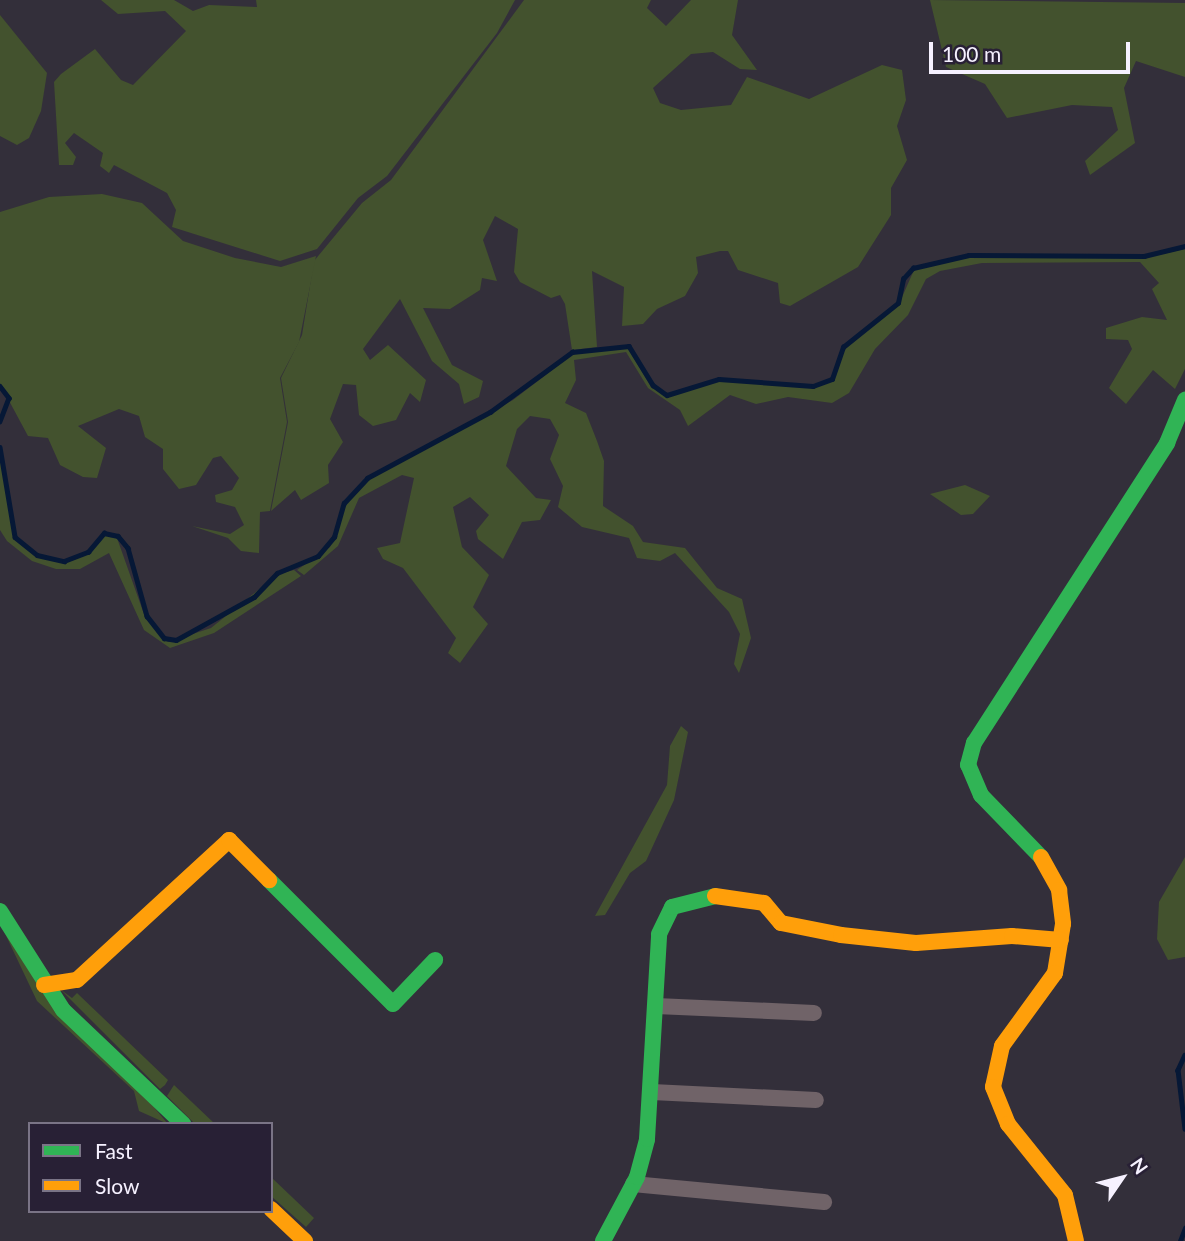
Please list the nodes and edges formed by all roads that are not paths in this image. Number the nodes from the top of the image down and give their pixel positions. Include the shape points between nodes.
1 (1185, 400) edge
2 (0, 911) edge
3 (1060, 940) junction
4 (435, 960) dead end
5 (44, 985) junction
6 (656, 1006) junction
7 (814, 1013) dead end
8 (652, 1093) junction
9 (816, 1100) dead end
10 (181, 1122) edge
11 (633, 1184) junction
12 (824, 1202) dead end
13 (273, 1211) edge
14 (305, 1241) edge
15 (603, 1241) edge
16 (1076, 1241) edge

1 - 3 street via 1167,443 1091,548 970,754 973,785 1044,857 1059,890
2 - 5 street
3 - 6 street via 1012,936 916,943 841,935 781,923 755,899 702,896 664,915
3 - 16 street via 1051,981 995,1059 993,1087 1008,1124 1065,1195
4 - 5 street via 393,1004 229,840 77,980
5 - 10 street
6 - 7 street
6 - 8 street
8 - 9 street
8 - 11 street
11 - 12 street
11 - 15 street
13 - 14 street

